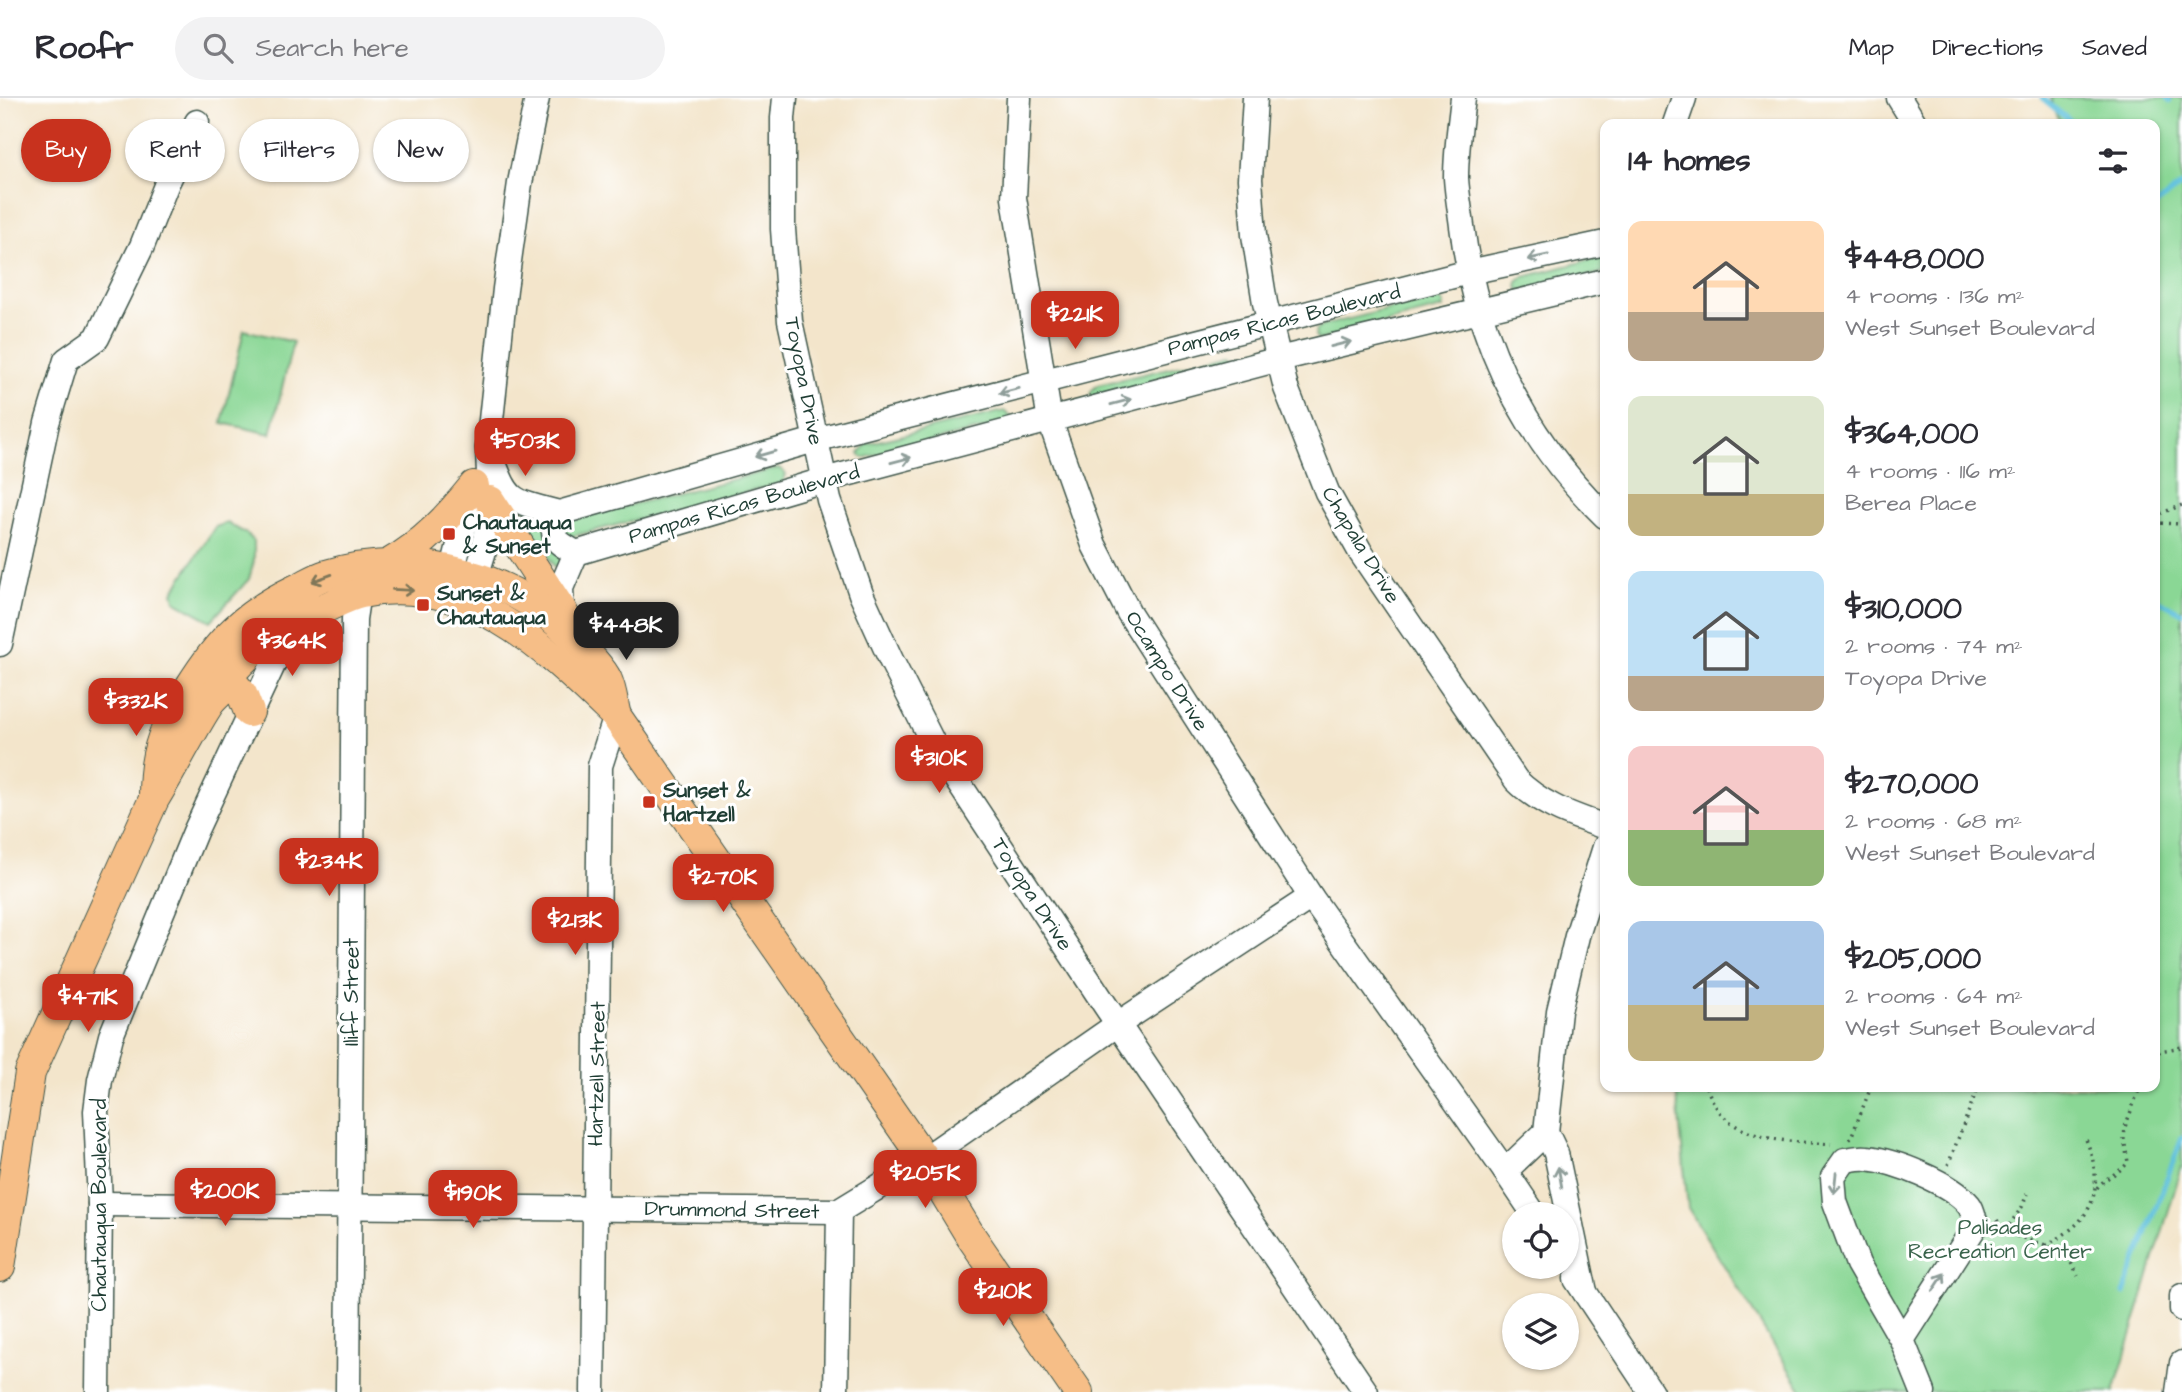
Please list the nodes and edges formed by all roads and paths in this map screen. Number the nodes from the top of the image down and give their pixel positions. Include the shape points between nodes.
1 (537, 98) edge
2 (785, 98) edge
3 (1019, 98) edge
4 (1255, 98) edge
5 (1462, 98) edge
6 (1684, 98) edge
7 (1899, 98) edge
8 (1677, 119) edge
9 (1912, 119) edge
10 (167, 182) edge
11 (1600, 244) edge
12 (1469, 272) junction
13 (1600, 283) edge
14 (1478, 311) junction
15 (1270, 323) junction
16 (1279, 359) junction
17 (1043, 382) junction
18 (1050, 421) junction
19 (815, 440) junction
20 (488, 448) junction
21 (824, 480) junction
22 (482, 493) junction
23 (2182, 505) edge
24 (1600, 511) edge
25 (559, 513) junction
26 (2160, 514) edge
27 (2160, 523) edge
28 (2182, 524) edge
29 (576, 553) junction
30 (389, 564) junction
31 (460, 586) junction
32 (358, 593) junction
33 (562, 611) junction
34 (293, 622) junction
35 (575, 638) junction
36 (0, 644) edge
37 (205, 708) junction
38 (249, 712) junction
39 (616, 716) junction
40 (154, 799) junction
41 (1600, 825) edge
42 (1600, 863) edge
43 (1311, 897) junction
44 (1118, 1024) junction
45 (2182, 1047) edge
46 (2160, 1051) edge
47 (1709, 1092) edge
48 (1869, 1092) edge
49 (1976, 1092) edge
50 (2138, 1092) edge
51 (1546, 1132) junction
52 (2085, 1136) dead end
53 (1797, 1142) dead end
54 (1848, 1146) dead end
55 (924, 1159) junction
56 (1505, 1171) junction
57 (1945, 1174) dead end
58 (2095, 1190) junction
59 (2028, 1194) dead end
60 (1526, 1202) edge
61 (100, 1204) junction
62 (350, 1207) junction
63 (596, 1208) junction
64 (839, 1211) junction
65 (1976, 1225) junction
66 (2005, 1231) junction
67 (2046, 1245) junction
68 (0, 1267) edge
69 (2078, 1276) dead end
70 (1576, 1279) edge
71 (1585, 1292) junction
72 (1902, 1340) junction
73 (2182, 1363) edge
74 (97, 1392) edge
75 (348, 1392) edge
76 (593, 1392) edge
77 (836, 1392) edge
78 (1078, 1392) edge
79 (1366, 1392) edge
80 (1651, 1392) edge
81 (1923, 1392) edge
82 (2178, 1392) edge

1 - 20 street via 505,289
2 - 19 street, Toyopa Drive via 783,229 790,321
3 - 17 street, Ocampo Drive via 1014,198
4 - 15 street, Chapala Drive via 1250,178 1254,235
5 - 12 street via 1456,179
6 - 8 street
7 - 9 street
10 - 36 street via 97,338 66,360 47,423
11 -> 12 street, Pampas Ricas Boulevard
12 - 14 street
12 - 15 street, Pampas Ricas Boulevard
13 - 14 street, Pampas Ricas Boulevard
16 -> 14 street, Pampas Ricas Boulevard
14 - 24 street via 1517,405 1551,457
15 - 16 street, Chapala Drive
15 - 17 street, Pampas Ricas Boulevard
18 -> 16 street, Pampas Ricas Boulevard
16 - 41 street, Chapala Drive via 1327,492 1361,553 1516,780 1545,804
17 - 18 street, Ocampo Drive
17 -> 19 street, Pampas Ricas Boulevard
21 -> 18 street, Pampas Ricas Boulevard
18 - 43 street, Ocampo Drive via 1094,545 1129,612
19 - 21 street, Toyopa Drive
19 -> 25 street, Pampas Ricas Boulevard
20 - 22 street
20 - 25 street via 505,491 533,507
21 - 29 street, Pampas Ricas Boulevard
21 - 44 street, Toyopa Drive via 861,594 934,747
22 - 30 main road
22 - 31 street via 484,551
22 - 33 main road
23 - 26 path
25 - 29 street via 553,536
27 - 28 path
29 - 33 street via 561,588
30 - 31 main road via 425,566
30 -> 40 main road via 325,576 268,603 227,635 170,718 154,766
32 -> 31 main road
31 - 35 main road via 487,579 522,597
31 - 39 main road via 519,629
32 - 34 main road
32 - 62 street, Iliff Street via 354,620
33 - 35 main road
34 - 37 main road via 266,639 233,671
34 - 38 street, Chautauqua Boulevard
35 - 39 main road via 607,678
37 - 38 main road via 225,687 236,687
37 - 40 main road
38 - 61 street, Chautauqua Boulevard via 111,1036 96,1111
39 - 55 main road
39 - 63 street, Hartzell Street via 600,766
40 - 68 main road via 30,1073
42 - 51 street via 1559,1010
43 - 44 street, Drummond Street
43 - 56 street, Ocampo Drive
44 - 55 street, Drummond Street
44 - 79 street, Toyopa Drive
45 - 46 path
47 - 53 path via 1712,1103 1733,1126 1758,1136
48 - 54 path
49 - 57 path
50 - 58 path via 2125,1127 2128,1162
51 - 56 street
71 -> 51 street via 1556,1153
52 - 58 path
55 - 64 street, Drummond Street
55 - 78 main road via 970,1235
56 - 60 street, Ocampo Drive
58 - 67 path via 2079,1224
59 - 66 path
61 - 62 street, Drummond Street
61 - 74 street, Chautauqua Boulevard
62 - 63 street, Drummond Street
62 - 75 street, Iliff Street
63 - 64 street, Drummond Street
63 - 76 street, Hartzell Street
64 - 77 street
65 - 66 path
72 -> 65 street
65 -> 72 street via 1970,1205 1905,1167 1864,1157 1845,1160 1839,1167 1833,1177 1835,1202 1858,1264
66 - 67 path
67 - 69 path via 2068,1257
70 - 71 street
71 - 80 street
72 - 81 street
73 - 82 street

